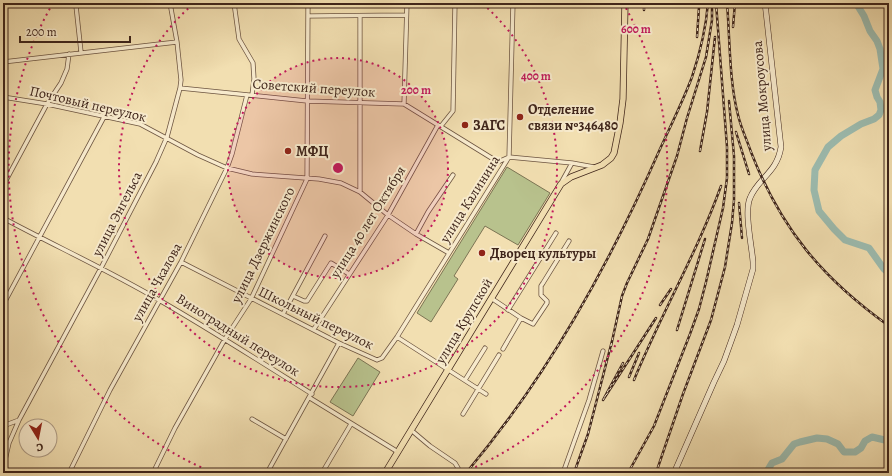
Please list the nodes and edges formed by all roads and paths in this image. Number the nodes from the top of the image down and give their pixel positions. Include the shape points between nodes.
1 (84, 3) edge
2 (170, 3) edge
3 (234, 3) edge
4 (308, 3) edge
5 (407, 3) edge
6 (455, 3) edge
7 (513, 3) edge
8 (625, 3) edge
9 (765, 3) edge
10 (406, 15) junction
11 (308, 16) junction
12 (360, 16) junction
13 (177, 42) junction
14 (81, 52) junction
15 (69, 54) junction
16 (3, 62) edge
17 (180, 88) junction
18 (247, 95) junction
19 (252, 95) junction
20 (3, 97) edge
21 (307, 101) junction
22 (360, 103) junction
23 (47, 104) junction
24 (404, 104) junction
25 (104, 117) junction
26 (440, 125) junction
27 (167, 137) junction
28 (509, 157) junction
29 (572, 163) junction
30 (227, 168) junction
31 (596, 168) junction
32 (453, 175) dead end
33 (307, 179) junction
34 (561, 184) junction
35 (3, 186) edge
36 (360, 192) junction
37 (388, 215) junction
38 (3, 218) edge
39 (556, 233) dead end
40 (416, 234) junction
41 (325, 236) dead end
42 (40, 238) junction
43 (569, 241) dead end
44 (449, 253) junction
45 (181, 262) junction
46 (101, 268) junction
47 (349, 274) junction
48 (293, 296) junction
49 (491, 298) junction
50 (251, 299) junction
51 (159, 300) junction
52 (3, 306) edge
53 (508, 310) junction
54 (283, 314) junction
55 (522, 318) junction
56 (314, 330) junction
57 (397, 337) junction
58 (225, 339) junction
59 (339, 343) junction
60 (485, 348) dead end
61 (503, 349) dead end
62 (603, 351) dead end
63 (499, 356) dead end
64 (377, 360) joint
65 (448, 369) junction
66 (465, 380) junction
67 (478, 389) junction
68 (312, 394) junction
69 (486, 394) dead end
70 (310, 398) junction
71 (463, 414) dead end
72 (20, 418) edge
73 (252, 419) dead end
74 (18, 420) edge
75 (18, 422) edge
76 (352, 424) junction
77 (3, 426) edge
78 (411, 430) junction
79 (286, 440) junction
80 (398, 452) junction
81 (3, 470) edge
82 (68, 473) edge
83 (153, 473) edge
84 (267, 473) edge
85 (322, 473) edge
86 (386, 473) edge
87 (454, 473) edge
88 (563, 473) edge
89 (674, 473) edge

1 - 14 street via 76,6
2 - 13 street, улица Энгельса
3 - 19 street via 239,39 253,63
4 - 11 street, улица Дзержинского
5 - 10 street
6 - 26 street, улица 40 лет Октября via 453,111
7 - 28 street, улица Калинина
8 - 31 main road, улица Крупской via 624,84 620,123 614,153 607,162
9 - 89 street, улица Мокроусова via 780,154 750,199 748,215 753,269 724,361
10 - 12 street
10 - 24 street
11 - 12 street
11 - 21 street, улица Дзержинского
12 - 22 street
13 - 14 street
13 - 17 street, улица Энгельса
14 - 15 street
15 - 16 street
15 - 23 street via 67,69 61,83
17 - 18 street, Советский переулок
17 - 27 street, улица Энгельса
18 - 19 street, Советский переулок
18 - 30 street, улица Чкалова
19 - 21 street, Советский переулок
20 - 23 street, Почтовый переулок
21 - 22 street, Советский переулок
21 - 33 street, улица Дзержинского
22 - 24 street, Советский переулок
22 - 36 street
23 - 25 street, Почтовый переулок
23 - 35 street
24 - 26 street
25 - 27 street, Почтовый переулок via 140,124
25 - 42 street
26 - 28 street via 498,162
26 - 37 street, улица 40 лет Октября
27 - 30 street, Почтовый переулок
27 - 46 street, улица Энгельса
28 - 29 street
28 - 44 street, улица Калинина
29 - 31 street
29 - 34 street
30 - 33 street, Почтовый переулок via 252,174
30 - 45 street, улица Чкалова
31 - 34 main road, улица Крупской via 571,177
32 - 40 street
33 - 36 street, Почтовый переулок via 341,183
33 - 50 street, улица Дзержинского
34 - 49 main road, улица Крупской
36 - 37 street, Почтовый переулок
37 - 40 street, Почтовый переулок
37 - 47 street, улица 40 лет Октября
38 - 42 street, Виноградный переулок
39 - 53 street
40 - 44 street, Почтовый переулок
41 - 48 street
42 - 46 street, Виноградный переулок
42 - 52 street
43 - 55 street via 541,286 541,295 547,303 533,324
44 - 57 street, улица Калинина
45 - 50 street, Школьный переулок
45 - 51 street, улица Чкалова
46 - 51 street, Виноградный переулок
46 - 72 street, улица Энгельса
47 - 48 street via 331,263 307,301
47 - 56 street, улица 40 лет Октября
48 - 54 street
49 - 53 street
49 - 65 main road, улица Крупской
50 - 54 street, Школьный переулок
50 - 58 street, улица Дзержинского
51 - 58 street, Виноградный переулок
51 - 82 street, улица Чкалова
53 - 55 street
54 - 56 street, Школьный переулок
55 - 61 street
56 - 59 street, Школьный переулок
57 - 64 street, улица Калинина via 382,358
57 - 65 street
58 - 68 street, Виноградный переулок
58 - 83 street, улица Дзержинского
59 - 64 street, Школьный переулок
59 - 68 street
60 - 66 street
62 - 88 street
63 - 67 street
65 - 66 street
65 - 78 main road, улица Крупской
66 - 67 street
67 - 69 street
67 - 71 street
68 - 70 street
70 - 76 street
70 - 79 street
73 - 79 street
74 - 77 street
75 - 81 street, улица Энгельса via 9,443
76 - 80 street
76 - 85 street
78 - 80 main road, улица Крупской
78 - 87 street via 455,463 458,468
79 - 84 street
80 - 86 main road, улица Крупской

